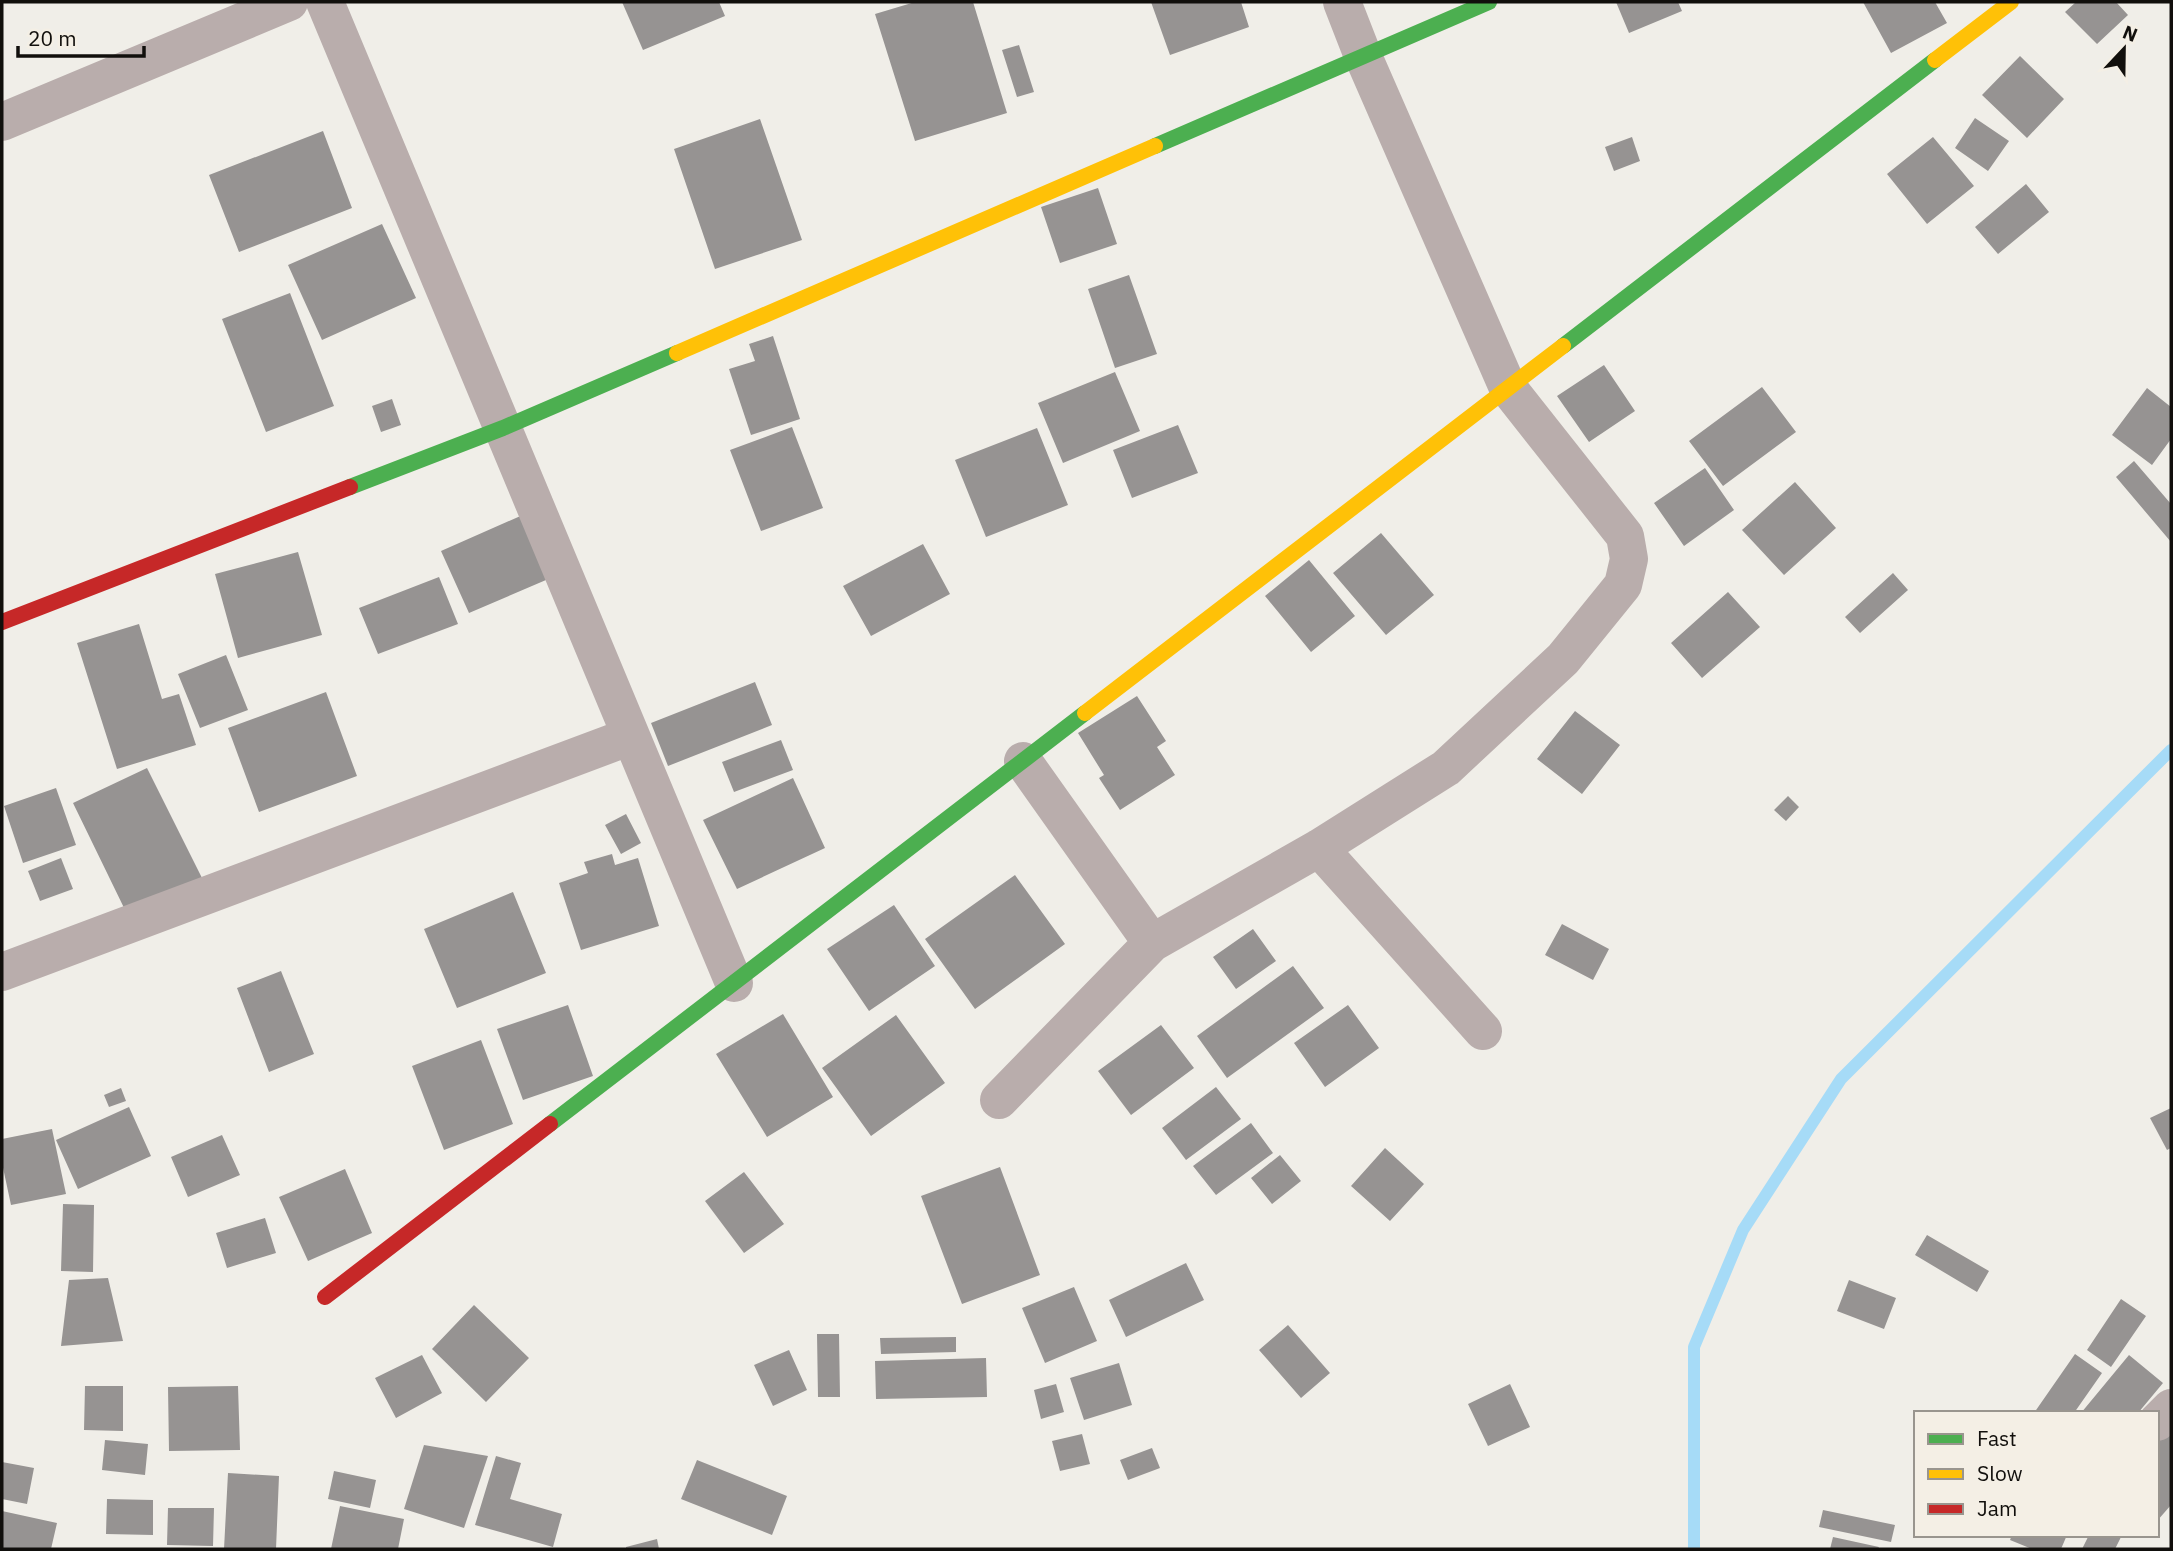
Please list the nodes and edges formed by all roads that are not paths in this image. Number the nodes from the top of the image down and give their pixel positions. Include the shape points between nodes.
1 (289, 2) edge
2 (325, 2) edge
3 (1342, 2) edge
4 (1489, 2) edge
5 (2011, 2) edge
6 (1363, 56) junction
7 (2, 122) edge
8 (1508, 388) junction
9 (503, 428) junction
10 (2, 622) edge
11 (631, 736) junction
12 (1023, 761) junction
13 (1319, 848) junction
14 (1152, 943) junction
15 (2, 972) edge
16 (734, 983) junction
17 (1483, 1031) dead end
18 (999, 1100) dead end
19 (325, 1297) dead end

1 - 7 street
2 - 9 street
3 - 6 street
4 - 6 street
5 - 8 street
6 - 8 street
6 - 9 street
8 - 12 street
8 - 13 street via 1625,536 1629,559 1623,585 1563,659 1446,768
9 - 10 street
9 - 11 street
11 - 15 street
11 - 16 street
12 - 14 street
12 - 16 street
13 - 14 street
13 - 17 street
14 - 18 street
16 - 19 street

